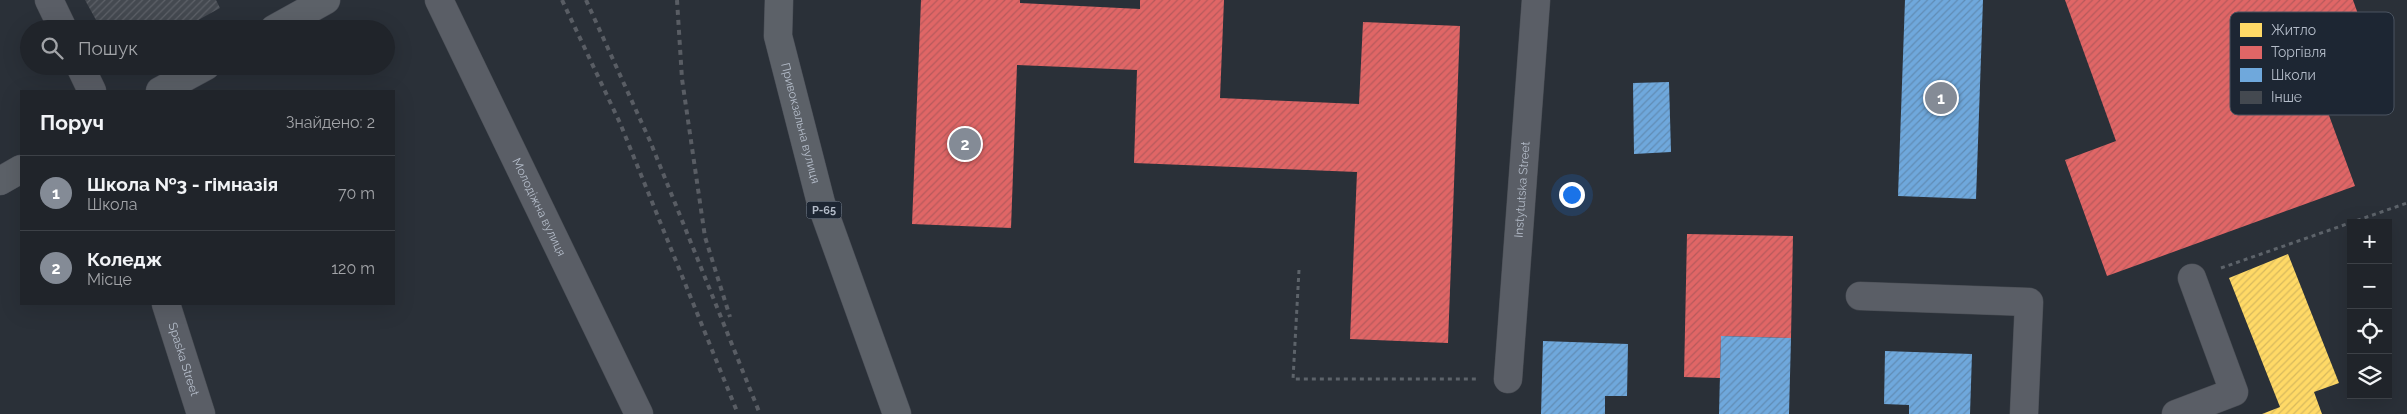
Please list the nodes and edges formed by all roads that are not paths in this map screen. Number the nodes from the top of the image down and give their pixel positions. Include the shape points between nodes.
1 (49, 0) edge
2 (326, 0) edge
3 (439, 0) edge
4 (779, 0) edge
5 (1536, 0) edge
6 (59, 20) edge
7 (290, 20) edge
8 (84, 75) edge
9 (189, 75) edge
10 (92, 90) edge
11 (162, 90) edge
12 (20, 170) edge
13 (0, 181) edge
14 (2192, 278) road end
15 (1860, 296) dead end
16 (166, 305) edge
17 (1508, 379) road end
18 (201, 414) edge
19 (639, 414) edge
20 (897, 414) edge
21 (2024, 414) edge
22 (2176, 414) edge

1 - 6 street
2 - 7 main road
3 - 19 street, Молодіжна вулиця
4 - 20 main road, Привокзальна вулиця / Р-65 via 778,36 821,204
5 - 17 street, Instytutska Street
8 - 10 street
9 - 11 main road
12 - 13 main road
14 - 22 street via 2234,392
15 - 21 street via 2029,302
16 - 18 street, Spaska Street

